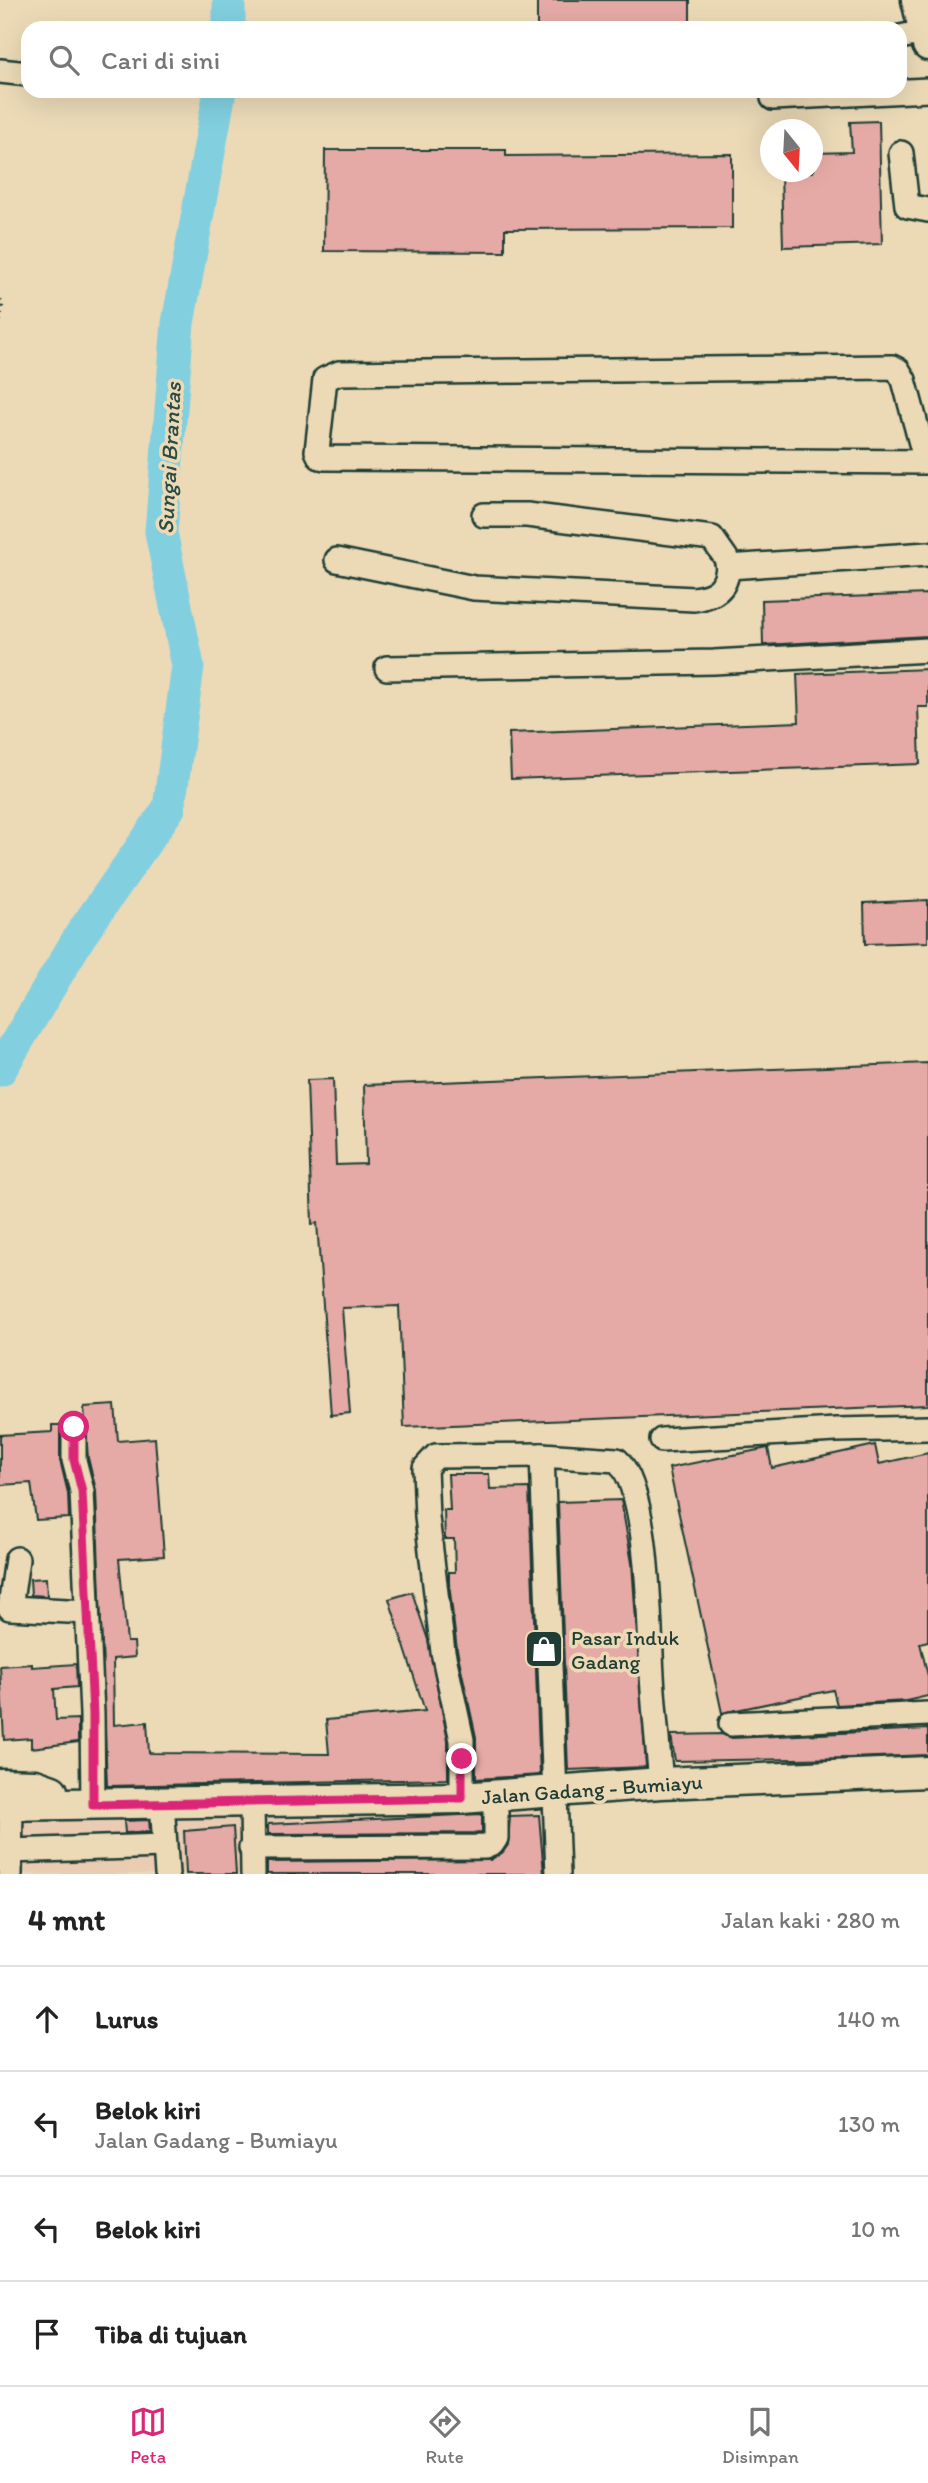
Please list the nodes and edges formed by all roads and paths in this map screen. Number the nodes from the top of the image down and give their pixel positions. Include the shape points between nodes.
1 (918, 0) edge
2 (918, 38) edge
3 (0, 71) edge
4 (21, 73) edge
5 (928, 90) edge
6 (907, 91) edge
7 (901, 153) dead end
8 (928, 210) edge
9 (0, 300) edge
10 (0, 321) edge
11 (926, 456) edge
12 (484, 514) dead end
13 (928, 554) edge
14 (337, 559) dead end
15 (728, 567) junction
16 (928, 650) edge
17 (387, 668) dead end
18 (74, 1427) dead end
19 (928, 1429) edge
20 (662, 1440) dead end
21 (542, 1455) junction
22 (17, 1559) dead end
23 (87, 1612) junction
24 (928, 1714) edge
25 (731, 1724) dead end
26 (928, 1772) edge
27 (661, 1783) junction
28 (555, 1793) junction
29 (496, 1795) junction
30 (4, 1798) edge
31 (462, 1798) junction
32 (162, 1803) junction
33 (252, 1803) junction
34 (91, 1804) junction
35 (164, 1846) junction
36 (251, 1848) junction
37 (9, 1851) junction
38 (10, 1874) edge
39 (167, 1874) edge
40 (253, 1874) edge
41 (558, 1874) edge

1 - 2 main road
3 - 4 street
5 - 6 street
7 - 8 street via 907,206
9 - 10 path
11 - 11 street via 325,458 317,451 325,379 339,373 892,368 904,380
12 - 15 street via 527,515 712,538
13 - 15 street
14 - 15 street via 474,588 694,599 720,590
16 - 17 street via 714,662
18 - 23 street
19 - 20 street
21 - 27 street via 617,1460 626,1468 633,1487 645,1561
21 - 28 street
21 - 31 street via 436,1456 425,1468 443,1652 463,1740
22 - 23 street via 10,1608
23 - 34 street
24 - 25 street
26 - 27 main road, Jalan Gadang - Bumiayu
27 - 28 main road, Jalan Gadang - Bumiayu
28 - 29 main road, Jalan Gadang - Bumiayu
28 - 41 street
29 - 31 main road, Jalan Gadang - Bumiayu
29 - 36 street via 496,1838 485,1847
30 - 34 main road, Jalan Gadang - Bumiayu via 35,1785
30 - 37 street
31 - 33 main road, Jalan Gadang - Bumiayu
32 - 33 main road, Jalan Gadang - Bumiayu
32 - 34 main road, Jalan Gadang - Bumiayu
32 - 35 street
33 - 36 street
35 - 37 street
35 - 39 street
36 - 40 street
37 - 38 street

